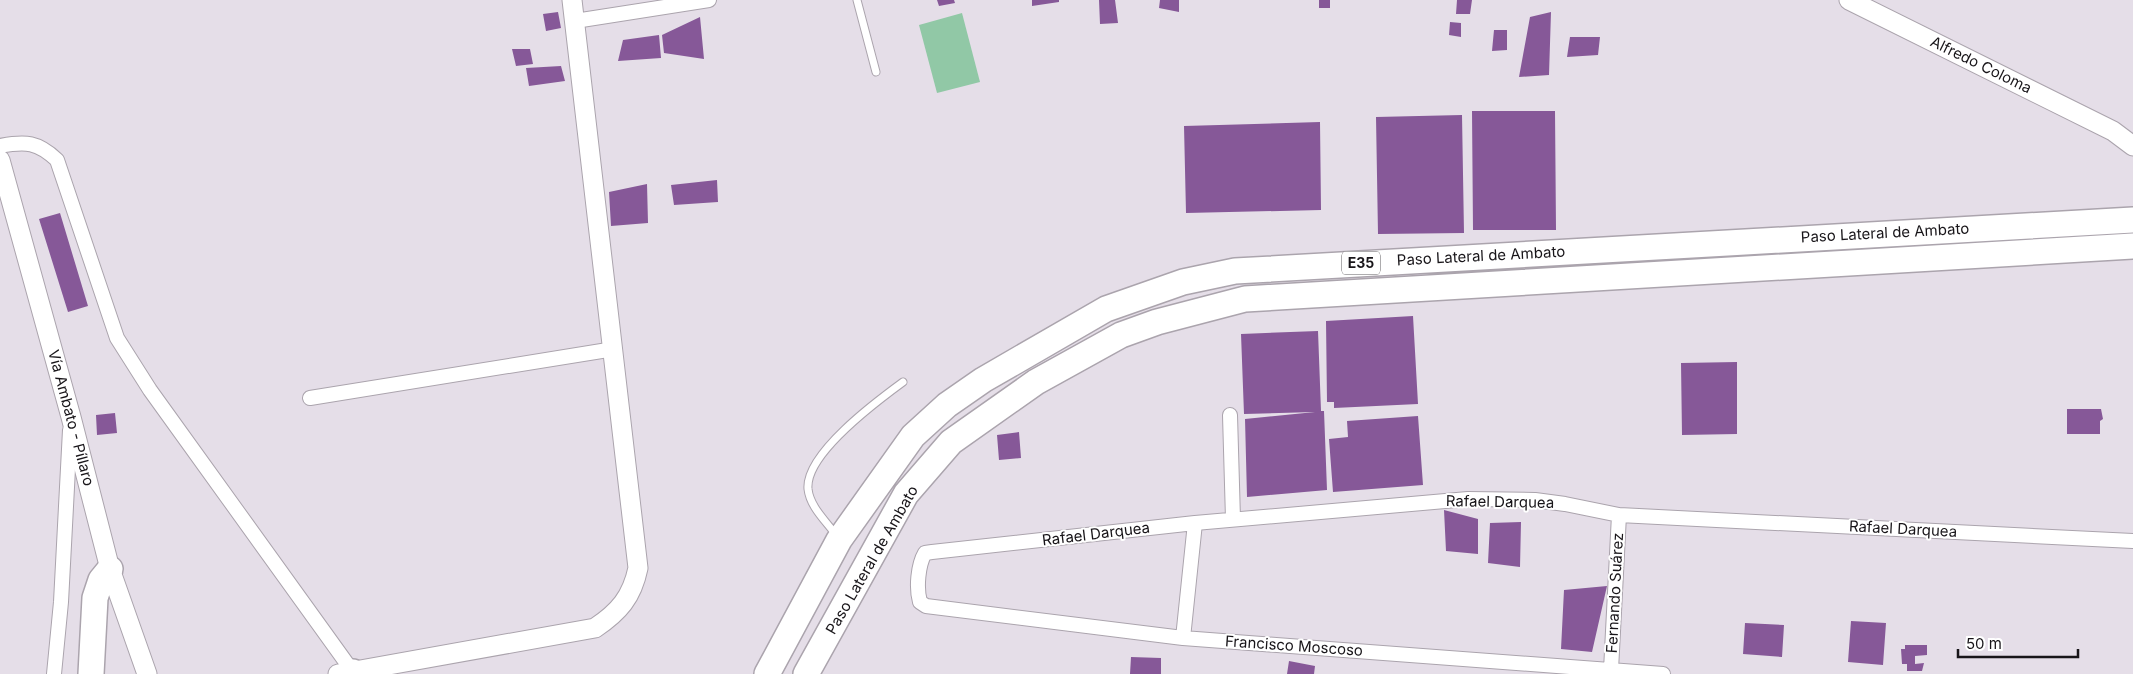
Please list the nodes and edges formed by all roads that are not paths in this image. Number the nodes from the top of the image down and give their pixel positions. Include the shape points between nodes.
1 (572, 0) edge
2 (709, 0) edge
3 (857, 0) edge
4 (1849, 0) edge
5 (575, 21) junction
6 (876, 72) dead end
7 (0, 146) edge
8 (2133, 146) edge
9 (0, 160) edge
10 (2133, 220) edge
11 (1711, 243) junction
12 (2133, 246) edge
13 (1712, 272) junction
14 (614, 349) junction
15 (903, 382) dead end
16 (310, 398) dead end
17 (1230, 415) dead end
18 (71, 417) junction
19 (1619, 515) junction
20 (1233, 520) junction
21 (1194, 523) junction
22 (839, 540) junction
23 (2133, 541) edge
24 (110, 570) junction
25 (926, 606) joint
26 (1183, 638) junction
27 (1611, 670) junction
28 (349, 673) edge
29 (54, 674) edge
30 (91, 674) edge
31 (148, 674) edge
32 (766, 674) edge
33 (806, 674) edge
34 (1663, 674) edge

1 - 5 street
2 - 5 street
3 - 6 lane
4 - 8 street, Alfredo Coloma via 2113,131
5 - 14 street
7 - 28 street via 32,143 57,160 117,338
9 - 18 street, Vía Ambato - Píllaro
10 - 11 highway, Paso Lateral de Ambato / E35
11 - 13 highway
11 - 22 highway, Paso Lateral de Ambato / E35 via 1235,271 1182,282 1106,309 983,380 947,405 913,436
12 - 13 highway, Paso Lateral de Ambato / E35
13 - 33 highway, Paso Lateral de Ambato / E35 via 1245,299 1121,335 1036,382 951,442 906,494
14 - 16 street
14 - 28 street via 638,568 626,600 611,617 595,628
15 - 22 lane via 873,403 838,435 812,468 808,488 812,504
17 - 20 street
18 - 24 street, Vía Ambato - Píllaro
18 - 29 street
19 - 20 street, Rafael Darquea via 1535,500 1468,500
19 - 23 street, Rafael Darquea
19 - 27 street, Fernando Suárez
20 - 21 street, Rafael Darquea
21 - 25 street, Rafael Darquea via 925,553 921,560 918,595
21 - 26 street
22 - 32 highway, Paso Lateral de Ambato / E35
24 - 30 highway via 101,580 95,598
24 - 31 street, Vía Ambato - Píllaro
25 - 26 street, Francisco Moscoso
26 - 27 street, Francisco Moscoso
27 - 34 street, Francisco Moscoso

